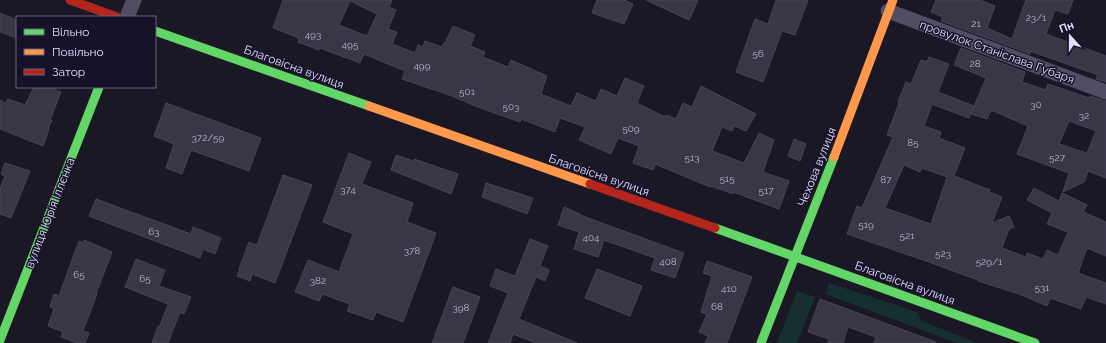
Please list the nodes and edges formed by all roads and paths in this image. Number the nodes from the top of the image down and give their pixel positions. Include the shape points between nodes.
1 (70, 0) edge
2 (134, 0) edge
3 (891, 6) edge
4 (113, 16) edge
5 (127, 16) edge
6 (156, 31) edge
7 (99, 88) edge
8 (1106, 92) edge
9 (795, 256) junction
10 (0, 340) edge
11 (761, 343) edge
12 (1035, 343) edge

1 - 4 main road
2 - 5 street
3 - 8 street, провулок Станіслава Губаря
3 - 9 main road, Чехова вулиця via 844,134
6 - 9 main road, Благовісна вулиця
7 - 10 main road, вулиця Юрія Іллєнка
9 - 11 main road, Чехова вулиця
9 - 12 main road, Благовісна вулиця

